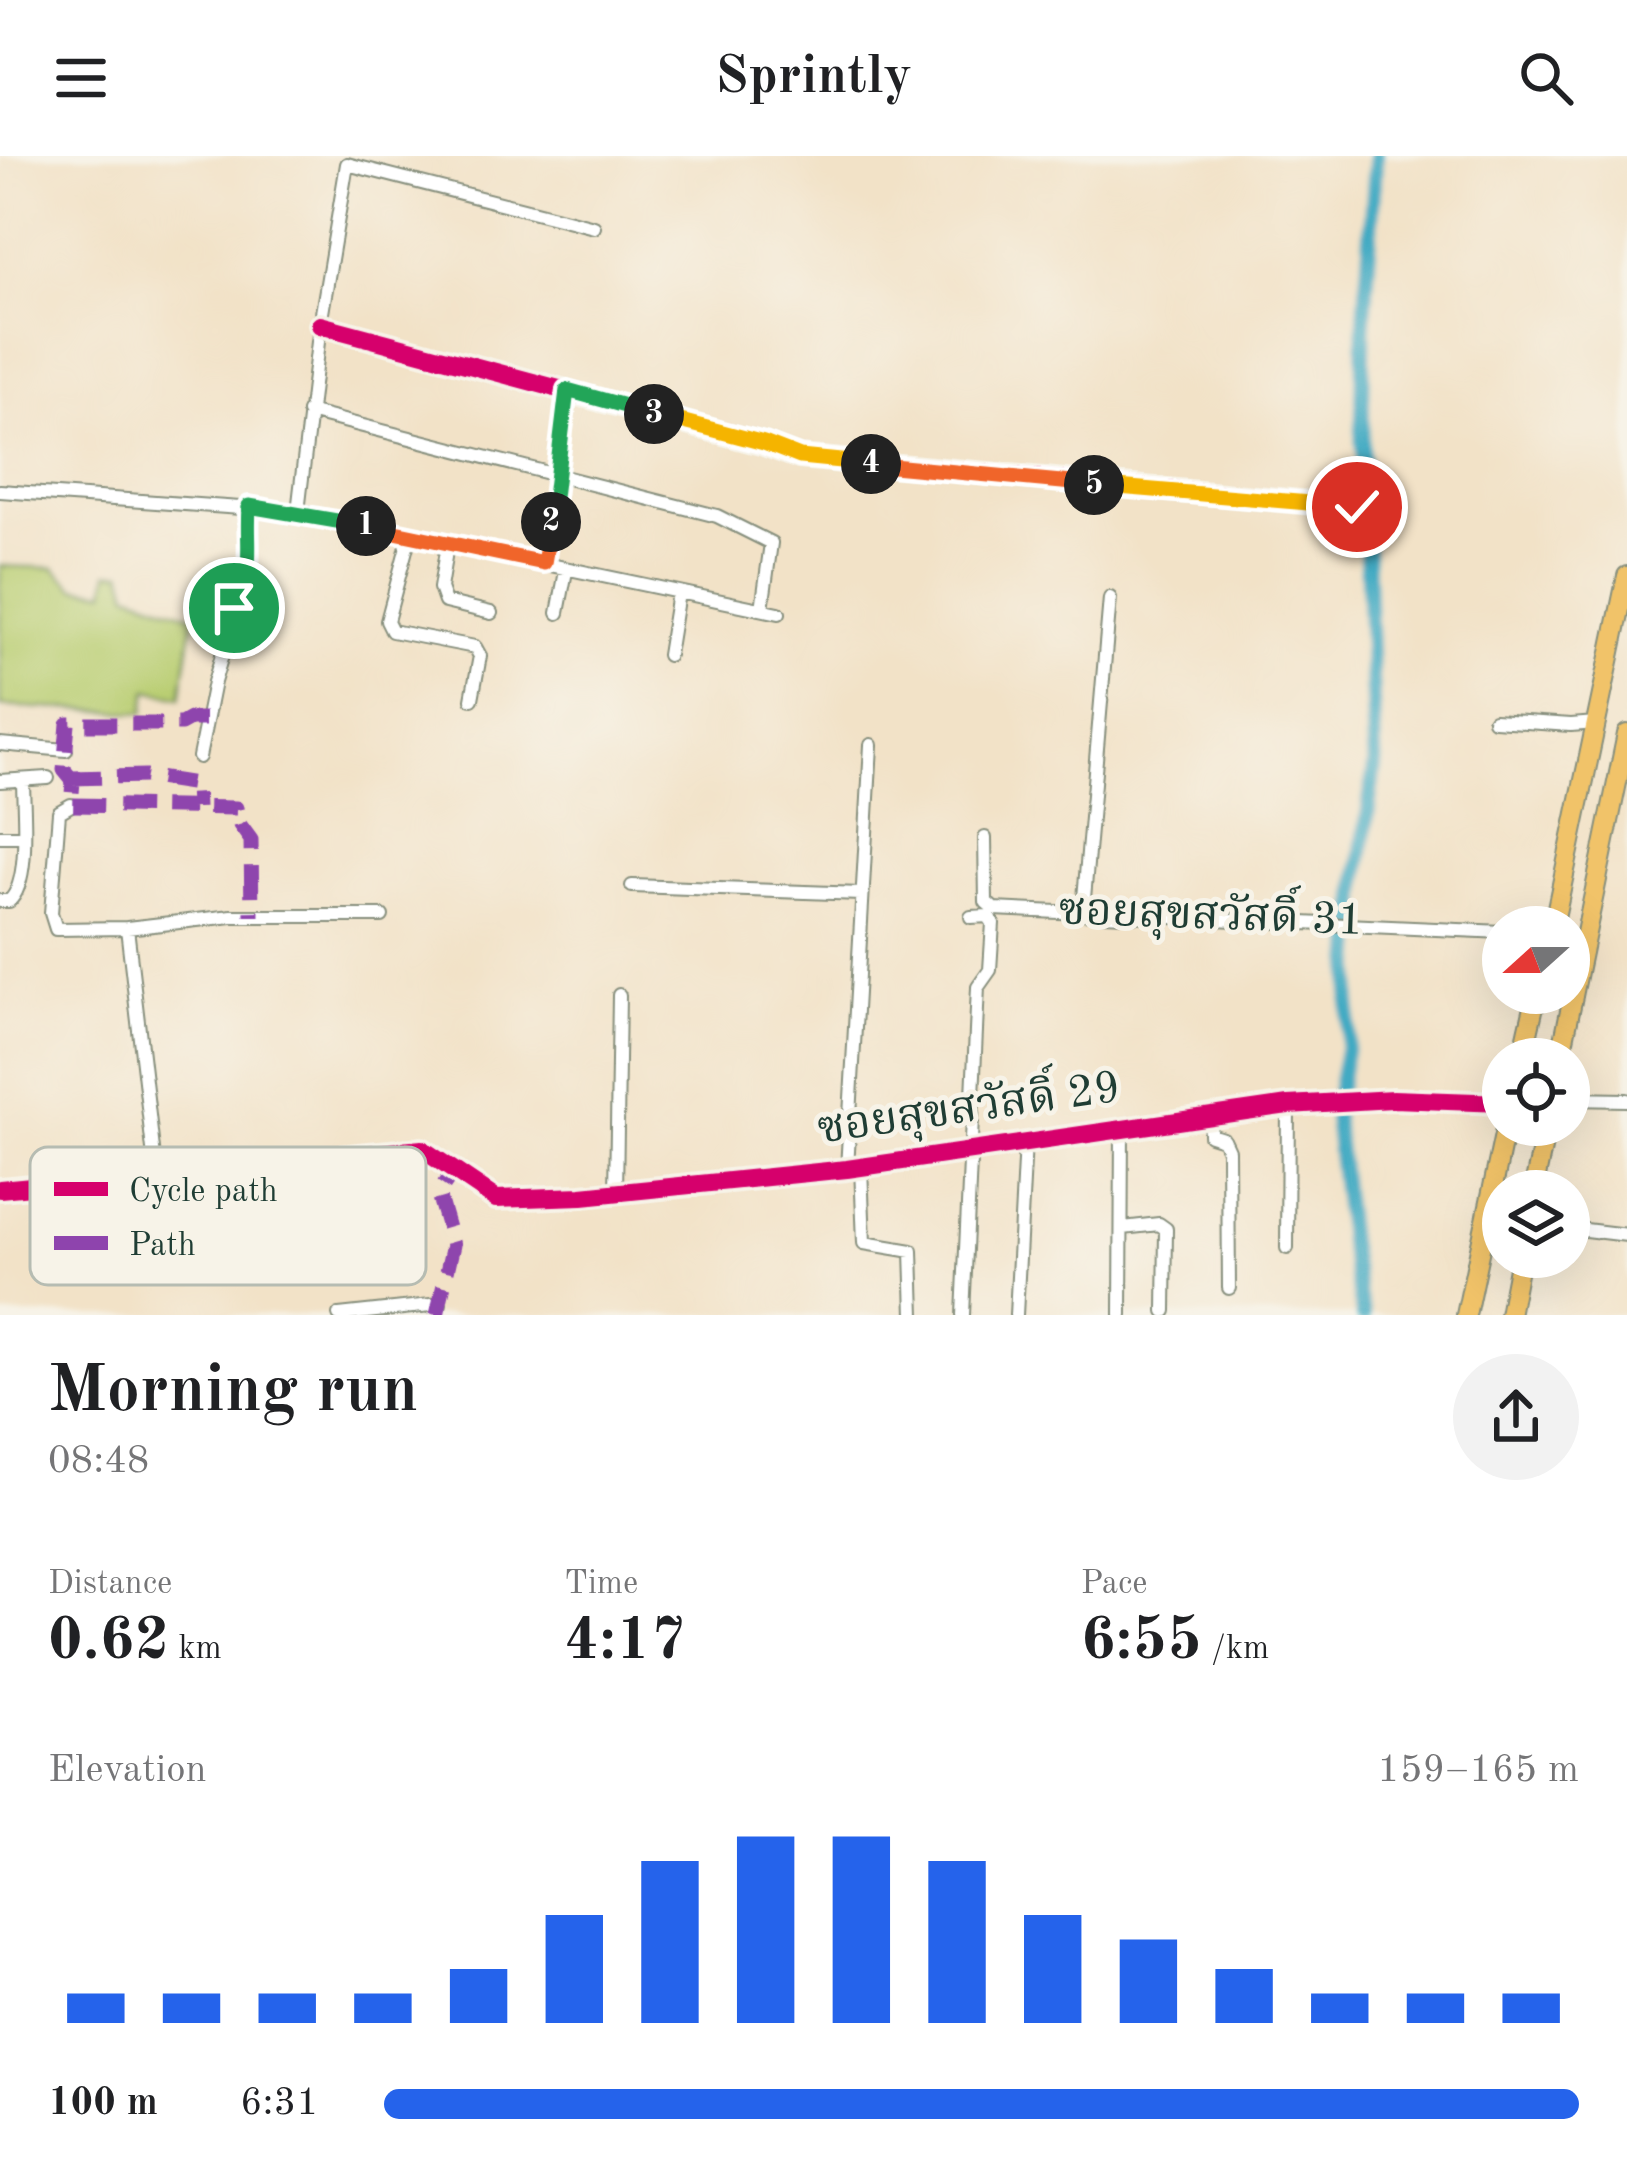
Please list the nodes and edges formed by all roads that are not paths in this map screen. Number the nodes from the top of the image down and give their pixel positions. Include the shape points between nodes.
1 (593, 226) dead end
2 (320, 325) junction
3 (567, 390) junction
4 (308, 412) junction
5 (559, 476) junction
6 (0, 491) edge
7 (249, 506) junction
8 (1357, 507) dead end
9 (298, 512) junction
10 (410, 535) junction
11 (447, 545) junction
12 (544, 563) junction
13 (566, 571) junction
14 (1627, 576) edge
15 (677, 592) junction
16 (1110, 598) dead end
17 (762, 609) junction
18 (491, 613) dead end
19 (558, 613) dead end
20 (779, 613) dead end
21 (668, 655) dead end
22 (472, 699) dead end
23 (1494, 720) dead end
24 (1596, 723) junction
25 (1627, 734) edge
26 (0, 744) edge
27 (871, 745) dead end
28 (66, 749) dead end
29 (200, 757) dead end
30 (48, 778) dead end
31 (23, 780) junction
32 (0, 781) edge
33 (1622, 790) edge
34 (71, 805) dead end
35 (0, 836) edge
36 (24, 836) junction
37 (985, 838) dead end
38 (632, 886) dead end
39 (861, 894) junction
40 (0, 901) edge
41 (1557, 906) edge
42 (1083, 910) junction
43 (382, 916) dead end
44 (971, 917) dead end
45 (127, 928) junction
46 (1482, 931) edge
47 (619, 995) dead end
48 (1565, 1038) edge
49 (1590, 1099) edge
50 (1627, 1100) edge
51 (1482, 1103) edge
52 (1288, 1105) junction
53 (1210, 1114) junction
54 (1122, 1126) junction
55 (1025, 1142) junction
56 (1502, 1146) edge
57 (153, 1147) edge
58 (971, 1148) junction
59 (426, 1151) edge
60 (854, 1168) junction
61 (30, 1186) edge
62 (0, 1189) edge
63 (616, 1192) junction
64 (1123, 1228) junction
65 (1590, 1231) edge
66 (1627, 1235) edge
67 (1287, 1248) dead end
68 (1516, 1278) edge
69 (1229, 1288) dead end
70 (440, 1304) dead end
71 (1165, 1311) dead end
72 (1467, 1311) edge
73 (1510, 1311) edge
74 (339, 1315) edge
75 (914, 1315) edge
76 (963, 1315) edge
77 (1016, 1315) edge
78 (1121, 1315) edge

1 - 2 street via 347,164
2 - 3 street
2 - 4 street
3 - 5 street
3 - 8 street via 800,457
4 - 5 street
4 - 9 street
5 - 12 street
5 - 17 street via 717,516 767,539 773,549
6 - 7 street
7 - 9 street
7 - 29 street via 250,568
9 - 10 street
10 - 11 street
10 - 22 street via 387,621 392,631 476,646
11 - 12 street
11 - 18 street via 445,602
12 - 13 street
13 - 15 street
13 - 19 street
14 - 24 main road
15 - 17 street
15 - 21 street
16 - 42 street
17 - 20 street
23 - 24 street
24 - 41 main road
25 - 33 main road
26 - 28 street
27 - 39 street
30 - 31 street
31 - 32 street
31 - 36 street
33 - 48 main road
34 - 45 street via 59,812 54,928
35 - 36 street
36 - 40 street via 19,891
37 - 42 street, ซอยสุขสวัสดิ์ 31 via 988,906
38 - 39 street
39 - 60 street
42 - 46 street, ซอยสุขสวัสดิ์ 31
43 - 45 street via 232,916
44 - 58 street via 993,923 990,970 978,987
45 - 57 street
47 - 63 street
49 - 50 street
51 - 52 street, ซอยสุขสวัสดิ์ 29
52 - 53 street, ซอยสุขสวัสดิ์ 29
52 - 67 street
53 - 54 street, ซอยสุขสวัสดิ์ 29
53 - 69 street via 1210,1135 1228,1150
54 - 55 street, ซอยสุขสวัสดิ์ 29
54 - 64 street
55 - 58 street, ซอยสุขสวัสดิ์ 29
55 - 77 street
56 - 72 main road
58 - 60 street, ซอยสุขสวัสดิ์ 29
58 - 76 street
59 - 63 street, ซอยสุขสวัสดิ์ 29 via 496,1199
60 - 63 street, ซอยสุขสวัสดิ์ 29
60 - 75 street via 864,1243 912,1251
61 - 62 street, ซอยสุขสวัสดิ์ 29
64 - 71 street via 1166,1229
64 - 78 street
65 - 66 street
68 - 73 main road
70 - 74 street

